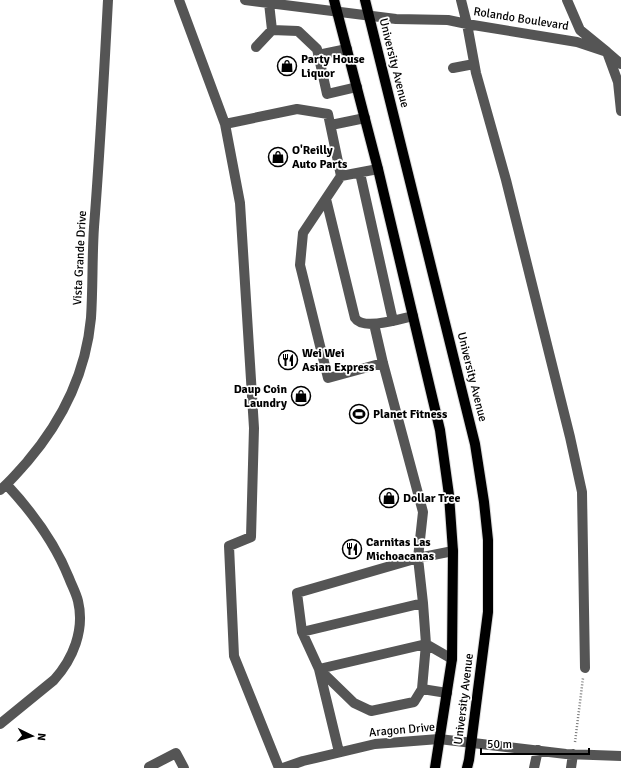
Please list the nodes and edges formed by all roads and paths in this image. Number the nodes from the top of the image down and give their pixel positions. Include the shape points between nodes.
1 (108, 0) edge
2 (180, 0) edge
3 (246, 0) edge
4 (334, 0) edge
5 (364, 0) edge
6 (461, 0) edge
7 (567, 0) edge
8 (269, 3) junction
9 (337, 11) junction
10 (369, 15) junction
11 (467, 24) junction
12 (272, 30) junction
13 (256, 46) dead end
14 (347, 49) junction
15 (607, 52) junction
16 (318, 55) junction
17 (474, 64) junction
18 (621, 64) edge
19 (453, 68) dead end
20 (357, 87) junction
21 (621, 111) edge
22 (364, 118) junction
23 (225, 124) junction
24 (331, 125) junction
25 (378, 169) junction
26 (360, 173) junction
27 (341, 176) junction
28 (326, 199) junction
29 (413, 316) junction
30 (393, 321) junction
31 (374, 324) junction
32 (383, 363) junction
33 (4, 488) edge
34 (453, 551) junction
35 (418, 558) junction
36 (422, 603) junction
37 (302, 632) junction
38 (426, 644) junction
39 (452, 659) junction
40 (585, 668) joint
41 (319, 669) junction
42 (422, 689) junction
43 (447, 693) junction
44 (0, 724) edge
45 (439, 739) junction
46 (471, 743) junction
47 (538, 750) junction
48 (339, 752) junction
49 (573, 754) junction
50 (621, 756) edge
51 (150, 767) dead end
52 (184, 768) edge
53 (279, 768) edge
54 (283, 768) edge
55 (435, 768) edge
56 (467, 768) edge
57 (534, 768) edge
58 (571, 768) edge

1 - 33 street, Vista Grande Drive via 93,241 91,319 86,349 75,386 60,416 40,446
2 - 23 street
3 - 8 street, Rolando Boulevard
4 - 9 main road, University Avenue
5 - 10 main road, University Avenue
6 - 11 street
7 - 15 street via 580,30
8 - 9 street, Rolando Boulevard
8 - 12 street
9 - 10 street, Rolando Boulevard
9 - 14 main road, University Avenue
10 - 11 street, Rolando Boulevard via 396,19 448,20
10 - 46 main road, University Avenue via 476,444 488,540 488,612
11 - 15 street, Rolando Boulevard via 577,42
11 - 17 street
12 - 13 street
12 - 16 street via 298,31 317,49
14 - 16 street
14 - 20 main road, University Avenue
15 - 18 street, Rolando Boulevard
15 - 21 street via 618,82
16 - 20 street via 327,94
17 - 19 street
17 - 40 street via 506,180 582,492
20 - 22 main road, University Avenue
22 - 24 street
22 - 25 main road, University Avenue
23 - 24 street via 297,109 328,114
23 - 53 street via 240,203 254,428 251,537 229,546 234,656
24 - 27 street
25 - 26 street
25 - 29 main road, University Avenue
26 - 27 street
26 - 30 street
27 - 28 street
28 - 31 street via 355,318 360,323
28 - 32 street via 303,233 300,265 328,378
29 - 30 street
29 - 34 main road, University Avenue via 440,430 449,495
30 - 31 street
31 - 32 street
32 - 35 street via 422,512
33 - 44 street via 41,526 62,560 78,601 79,623 69,660 54,680
34 - 35 street
34 - 39 main road, University Avenue
35 - 36 street
35 - 37 street via 297,593
36 - 37 street
36 - 38 street
37 - 41 street
38 - 39 street
38 - 41 street
38 - 42 street
39 - 43 main road, University Avenue
40 - 49 path
41 - 42 street via 354,702 370,710 414,702
41 - 48 street
42 - 43 street
43 - 45 main road, University Avenue
45 - 46 street, Aragon Drive
45 - 48 street, Aragon Drive via 375,744
45 - 55 main road, University Avenue
46 - 47 street, Aragon Drive
46 - 56 main road, University Avenue
47 - 49 street, Aragon Drive
47 - 57 street
48 - 54 street, Aragon Drive
49 - 50 street, Aragon Drive
49 - 58 street
51 - 52 street via 176,753

